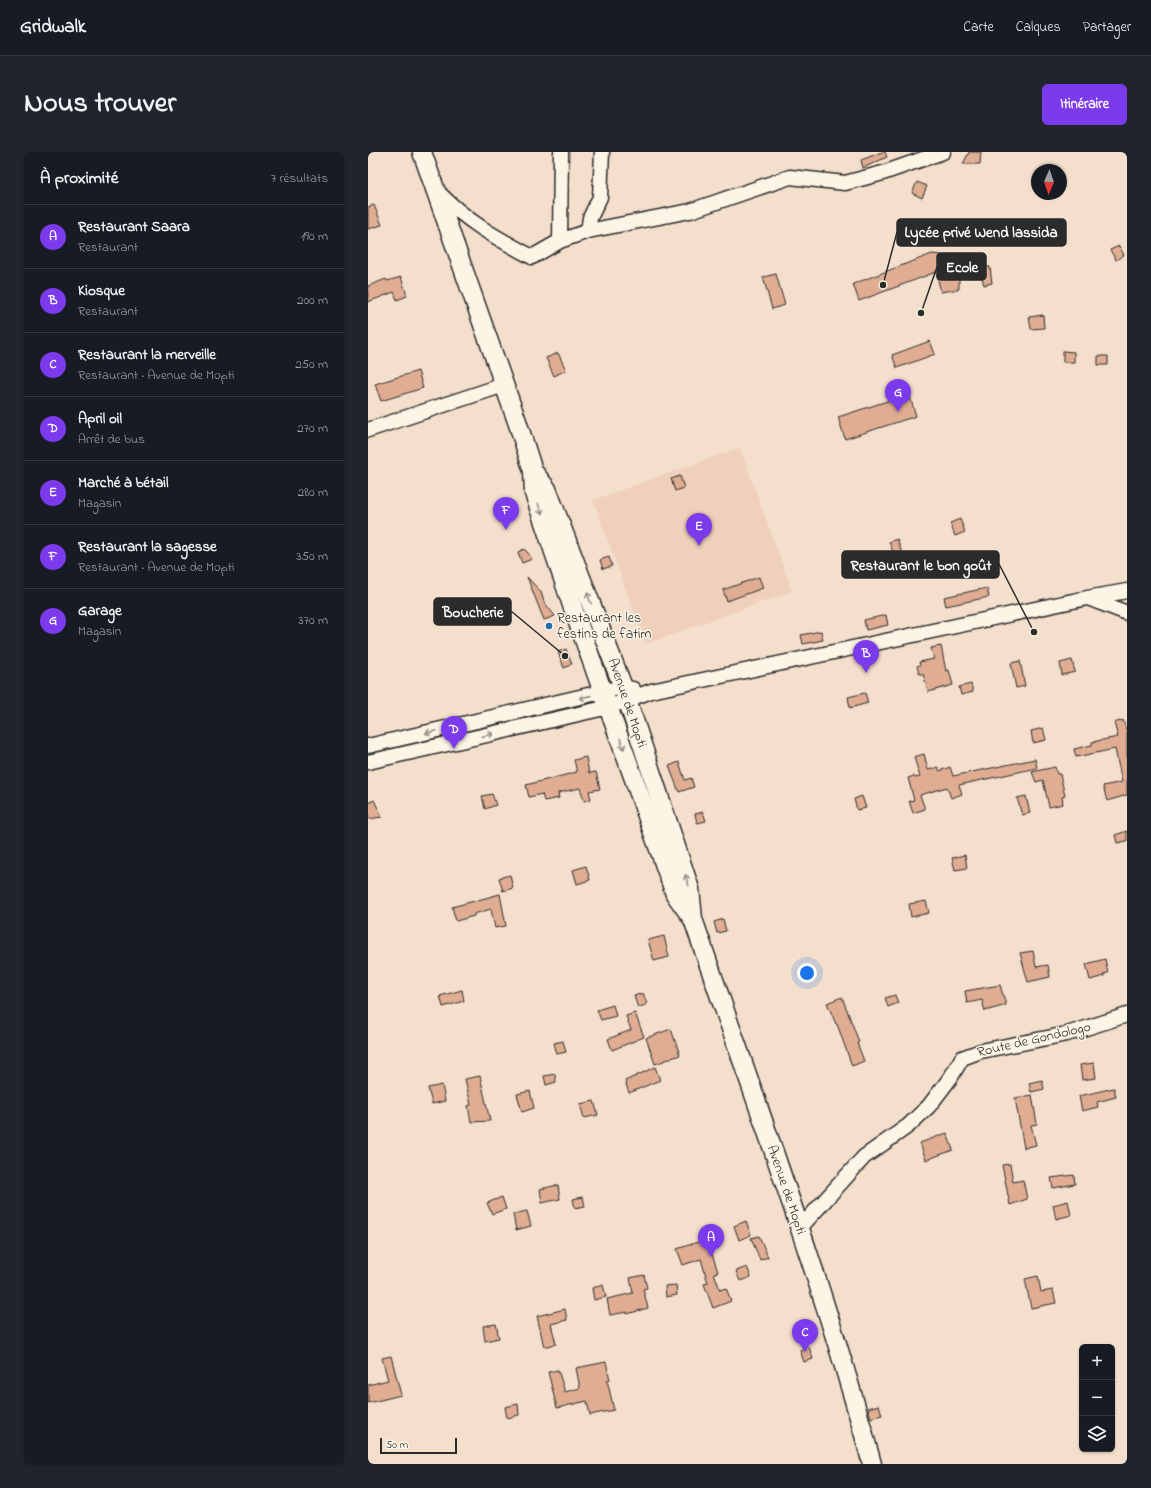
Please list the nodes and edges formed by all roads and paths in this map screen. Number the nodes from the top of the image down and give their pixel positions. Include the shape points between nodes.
1 (422, 152) edge
2 (561, 152) edge
3 (602, 152) edge
4 (943, 152) edge
5 (435, 189) junction
6 (588, 231) junction
7 (560, 241) junction
8 (504, 385) junction
9 (368, 430) edge
10 (533, 471) junction
11 (1127, 591) edge
12 (1087, 598) junction
13 (1127, 613) edge
14 (625, 694) junction
15 (606, 700) junction
16 (368, 746) edge
17 (368, 762) edge
18 (693, 919) junction
19 (1127, 1015) edge
20 (799, 1230) junction
21 (872, 1464) edge

1 - 5 main road, Avenue de Mopti
2 - 7 street
3 - 6 street via 600,197 590,218
4 - 6 street via 845,183 790,177 690,211
5 - 7 street via 472,223 532,257
5 - 8 main road, Avenue de Mopti
6 - 7 street
8 - 9 street
8 - 10 main road, Avenue de Mopti
14 -> 10 main road, Avenue de Mopti via 547,489
10 -> 15 main road, Avenue de Mopti via 534,493
11 - 12 street
12 - 13 street
12 - 14 street via 651,692
14 - 15 street
18 -> 14 main road, Avenue de Mopti via 690,889
15 -> 16 street
17 -> 15 street
15 -> 18 main road, Avenue de Mopti via 675,894
18 - 20 main road, Avenue de Mopti
19 - 20 street, Route de Gondologo via 1067,1034 981,1051 962,1058 929,1106 908,1126 864,1157
20 - 21 main road, Avenue de Mopti via 847,1373

